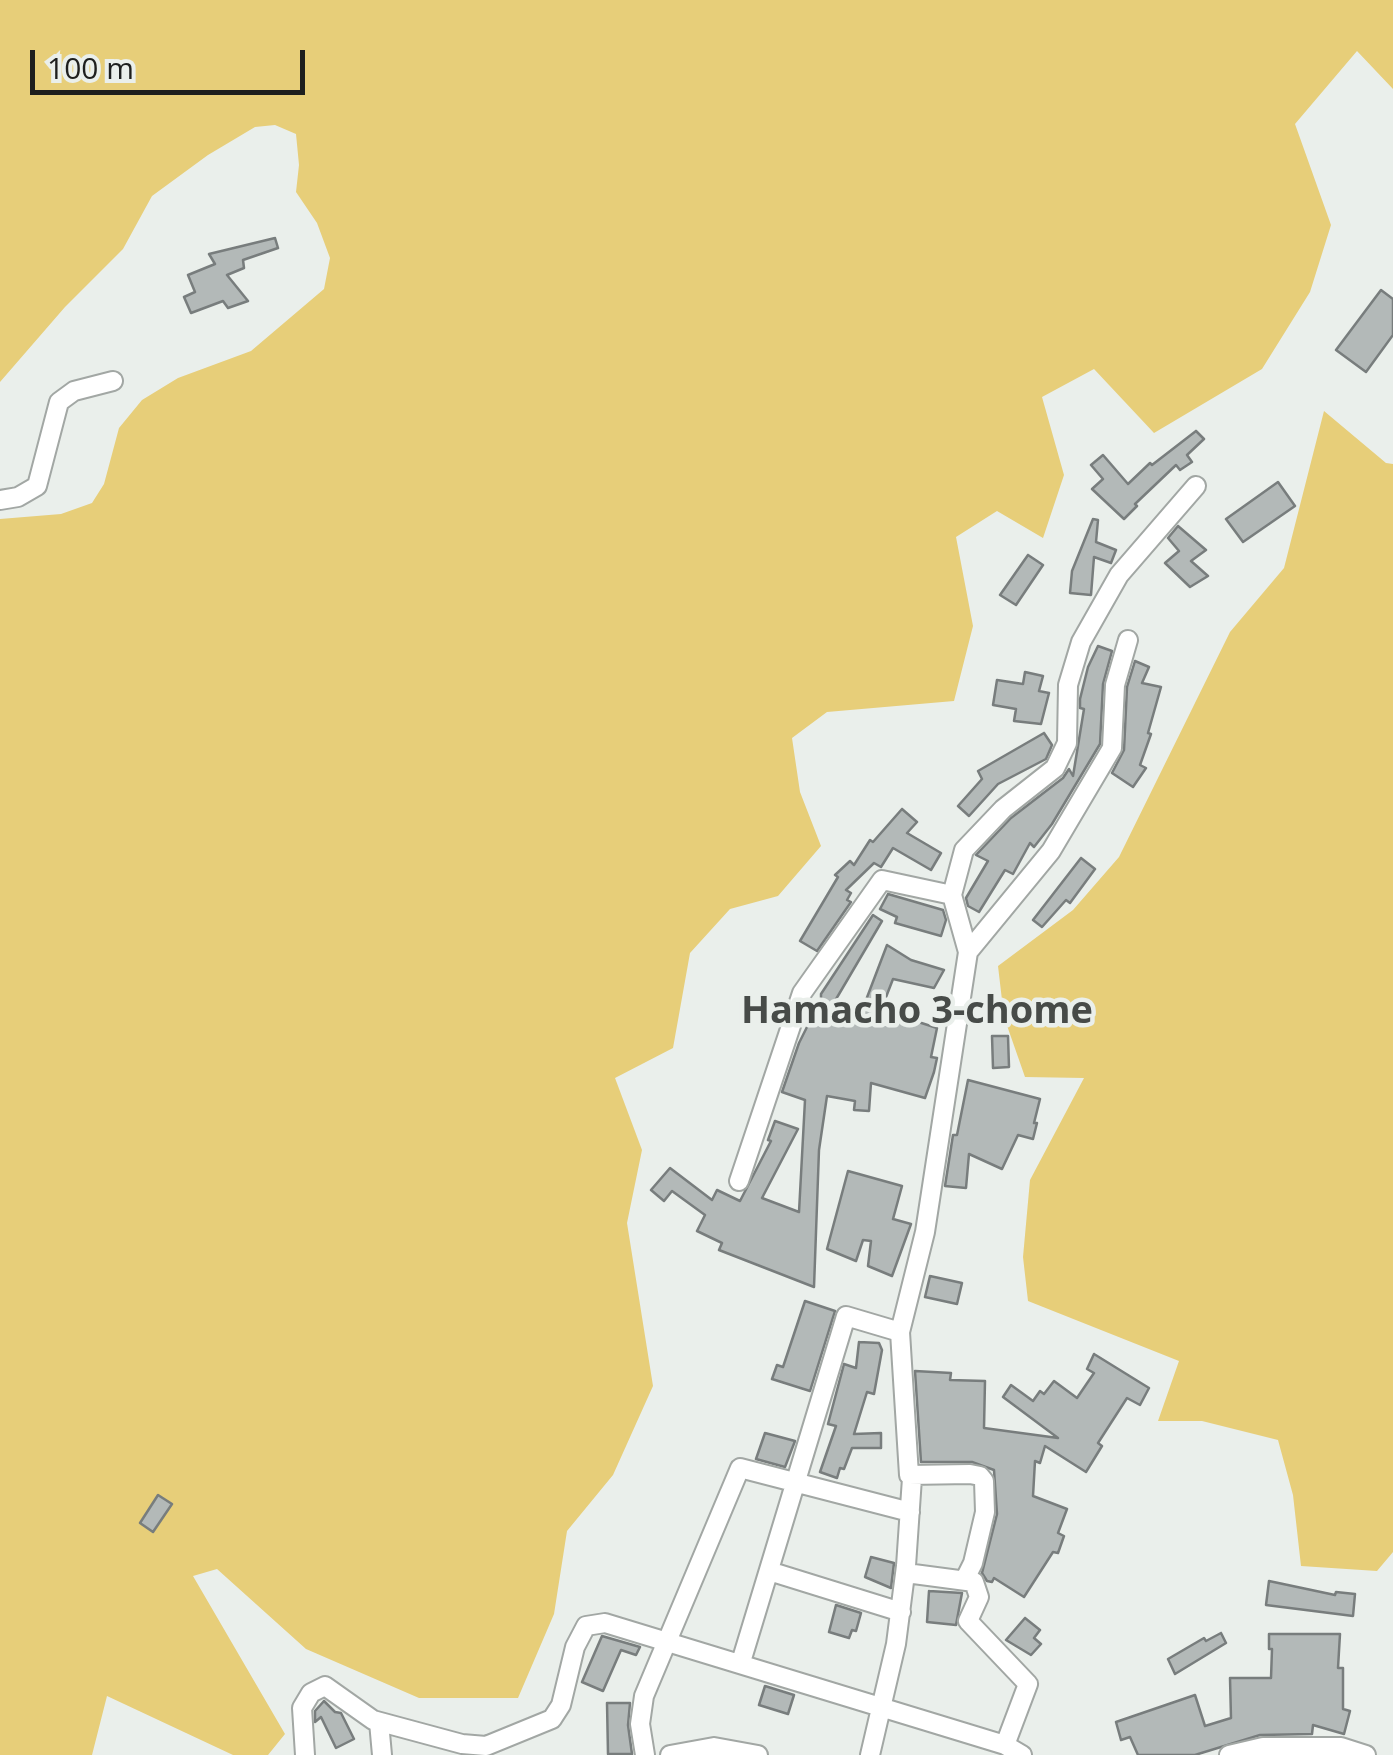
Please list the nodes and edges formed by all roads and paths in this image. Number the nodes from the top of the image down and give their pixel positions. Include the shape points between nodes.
1 (113, 381) dead end
2 (1196, 486) dead end
3 (0, 500) edge
4 (1128, 640) dead end
5 (952, 895) junction
6 (968, 952) junction
7 (740, 1181) dead end
8 (900, 1332) junction
9 (909, 1475) junction
10 (797, 1482) junction
11 (910, 1512) junction
12 (770, 1571) junction
13 (906, 1574) junction
14 (965, 1579) junction
15 (901, 1612) junction
16 (668, 1641) junction
17 (741, 1662) junction
18 (883, 1707) junction
19 (379, 1722) junction
20 (1005, 1745) junction
21 (305, 1755) edge
22 (382, 1755) edge
23 (645, 1755) edge
24 (670, 1755) edge
25 (758, 1755) edge
26 (870, 1755) edge
27 (1022, 1755) edge
28 (1230, 1755) edge
29 (1366, 1755) edge

1 - 3 street via 59,402 37,486
2 - 5 street via 1119,574 1080,642 1068,685 1067,743 1055,768 964,850
4 - 6 street via 1115,685 1112,748 1051,851
5 - 6 street
5 - 7 street via 882,880 802,993
6 - 8 street via 926,1232
8 - 9 street
8 - 10 street via 846,1316
9 - 11 street
9 - 14 street via 970,1474 984,1481 984,1512
10 - 11 street
10 - 12 street
10 - 16 street via 740,1468
11 - 13 street
12 - 15 street
12 - 17 street
13 - 14 street
13 - 15 street
14 - 20 street via 980,1597 968,1622 1028,1684
15 - 18 street
16 - 17 street
16 - 19 street via 605,1623 586,1626 552,1719 486,1746
16 - 23 street via 644,1696
17 - 18 street
18 - 20 street
18 - 26 street
19 - 21 street via 326,1686 302,1708
19 - 22 street
20 - 27 street
24 - 25 street via 714,1748
28 - 29 street via 1263,1747 1342,1748

